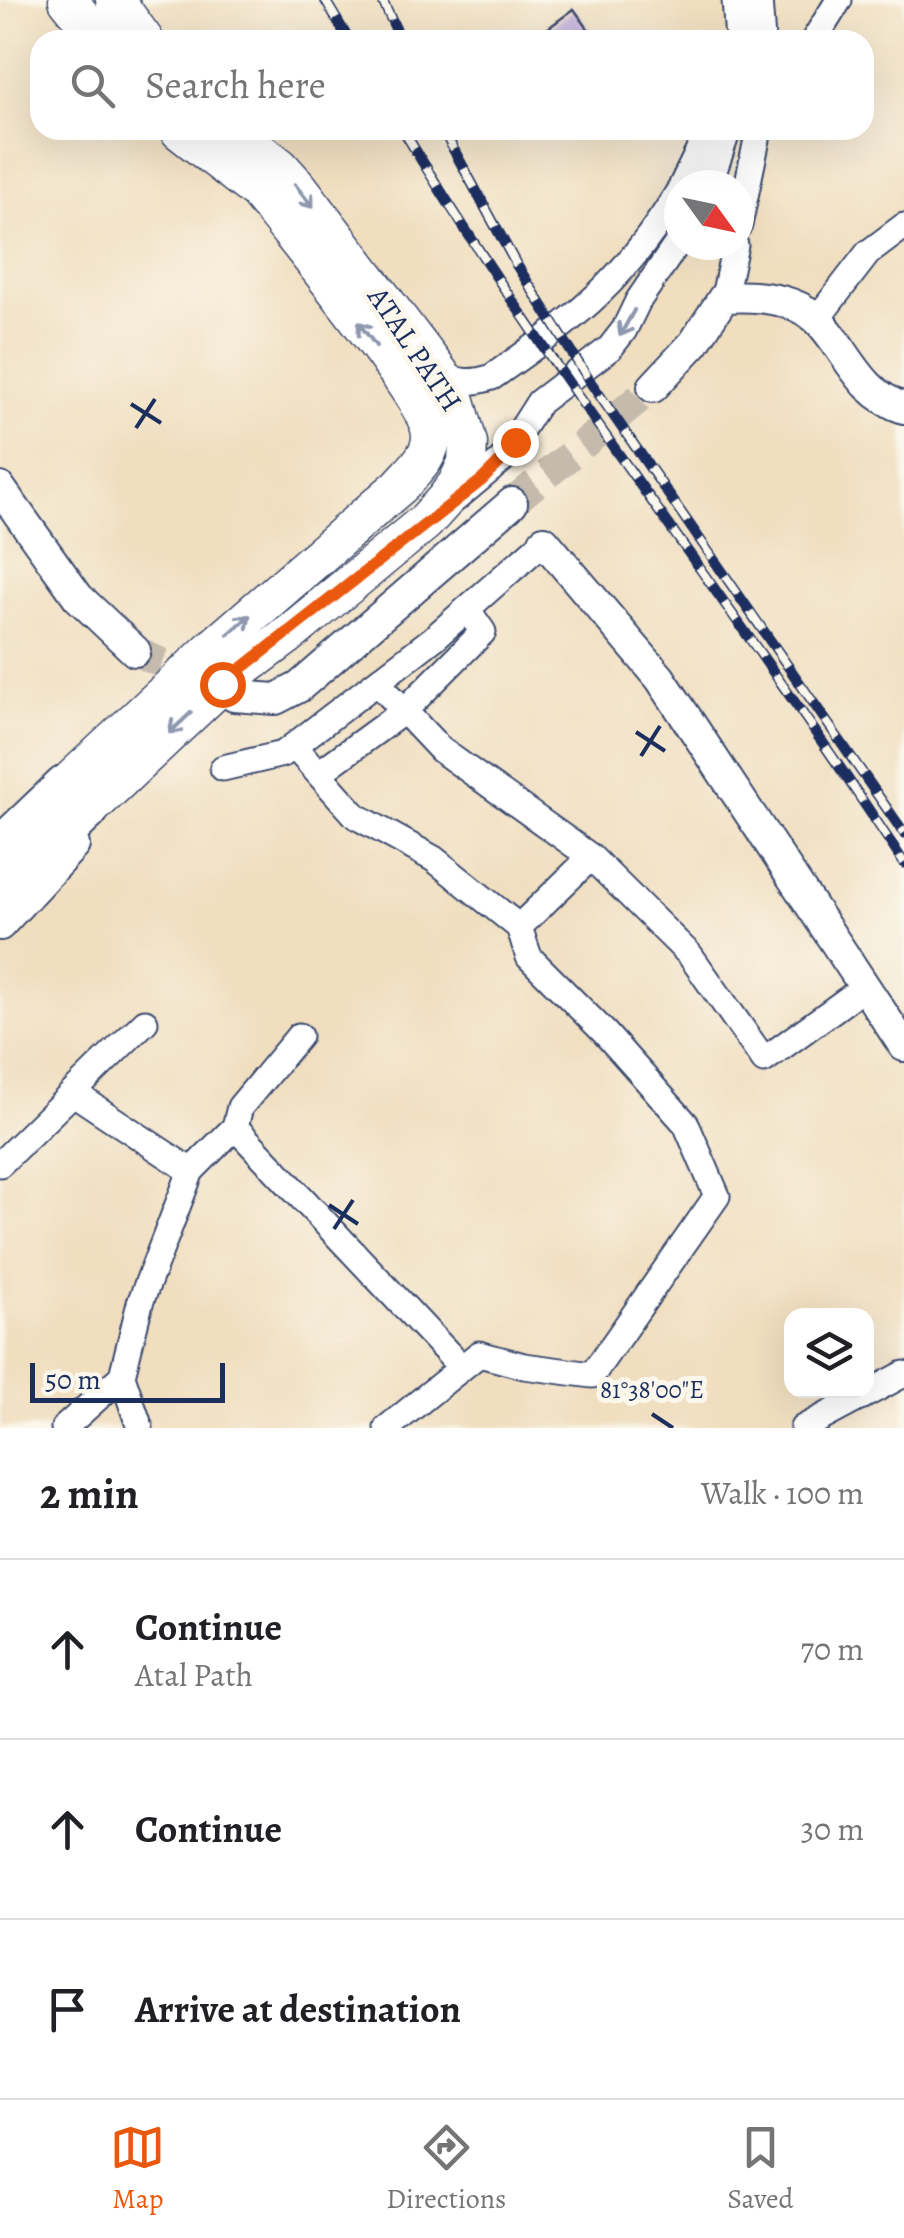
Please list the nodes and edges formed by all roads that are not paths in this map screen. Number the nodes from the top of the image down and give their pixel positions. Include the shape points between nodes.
1 (68, 0) edge
2 (114, 0) edge
3 (734, 0) edge
4 (758, 0) edge
5 (839, 0) edge
6 (92, 30) edge
7 (136, 30) edge
8 (734, 30) edge
9 (761, 30) edge
10 (820, 30) edge
11 (192, 140) edge
12 (246, 140) edge
13 (703, 140) edge
14 (725, 140) edge
15 (757, 140) edge
16 (689, 170) edge
17 (714, 170) edge
18 (751, 170) edge
19 (664, 214) edge
20 (904, 226) edge
21 (666, 260) edge
22 (732, 260) edge
23 (724, 297) junction
24 (817, 319) junction
25 (440, 374) junction
26 (653, 387) tunnel mouth
27 (894, 405) edge
28 (904, 429) edge
29 (0, 488) edge
30 (512, 503) tunnel mouth
31 (425, 522) junction
32 (544, 541) joint
33 (467, 609) junction
34 (135, 651) tunnel mouth
35 (377, 682) junction
36 (234, 696) tunnel mouth
37 (404, 711) junction
38 (294, 746) junction
39 (223, 768) dead end
40 (319, 774) junction
41 (77, 798) junction
42 (15, 838) edge
43 (591, 857) junction
44 (0, 894) edge
45 (0, 925) edge
46 (520, 927) junction
47 (866, 986) junction
48 (145, 1022) dead end
49 (299, 1036) dead end
50 (904, 1046) edge
51 (76, 1094) junction
52 (235, 1127) junction
53 (0, 1164) edge
54 (192, 1170) junction
55 (460, 1366) junction
56 (904, 1374) edge
57 (122, 1376) junction
58 (64, 1428) edge
59 (140, 1428) edge
60 (387, 1428) edge
61 (803, 1428) edge

1 - 6 main road
2 - 7 main road
3 - 8 street
4 - 9 street
5 - 10 street
41 -> 11 main road, ATAL PATH via 214,646 400,486 431,444 432,430 412,393 274,210
12 -> 25 main road, ATAL PATH via 299,188
13 - 16 street
14 - 17 street
15 - 18 street
19 - 25 street via 612,284 492,377 458,383
20 - 24 street via 868,253
21 -> 31 street via 610,348 539,402 502,460
22 - 23 street
23 - 24 street via 758,295
23 - 26 street via 694,344
24 - 27 street via 859,376
25 - 31 main road, ATAL PATH via 465,425 467,463
27 - 28 street
29 - 34 street via 78,598
30 - 36 street via 299,687 276,699
31 -> 41 main road, ATAL PATH
32 - 33 street
32 - 47 street via 660,678
33 - 35 street
33 - 37 street via 483,632
35 - 37 street
35 - 38 street
37 - 40 street
37 - 43 street via 441,750
38 - 39 street
38 - 40 street
40 - 46 street via 356,816 434,858
41 - 42 highway
41 - 42 street via 30,795
41 - 45 street via 72,852
42 - 44 highway
43 - 46 street
43 - 47 street via 690,955 764,1060
46 - 55 street via 529,957 686,1124 716,1196 592,1375 479,1354
47 - 50 street
48 - 51 street
49 - 52 street via 240,1107
51 - 53 street
51 - 54 street
52 - 54 street
52 - 55 street
54 - 57 street via 140,1303
55 - 60 street
56 - 61 street
57 - 58 street
57 - 59 street

